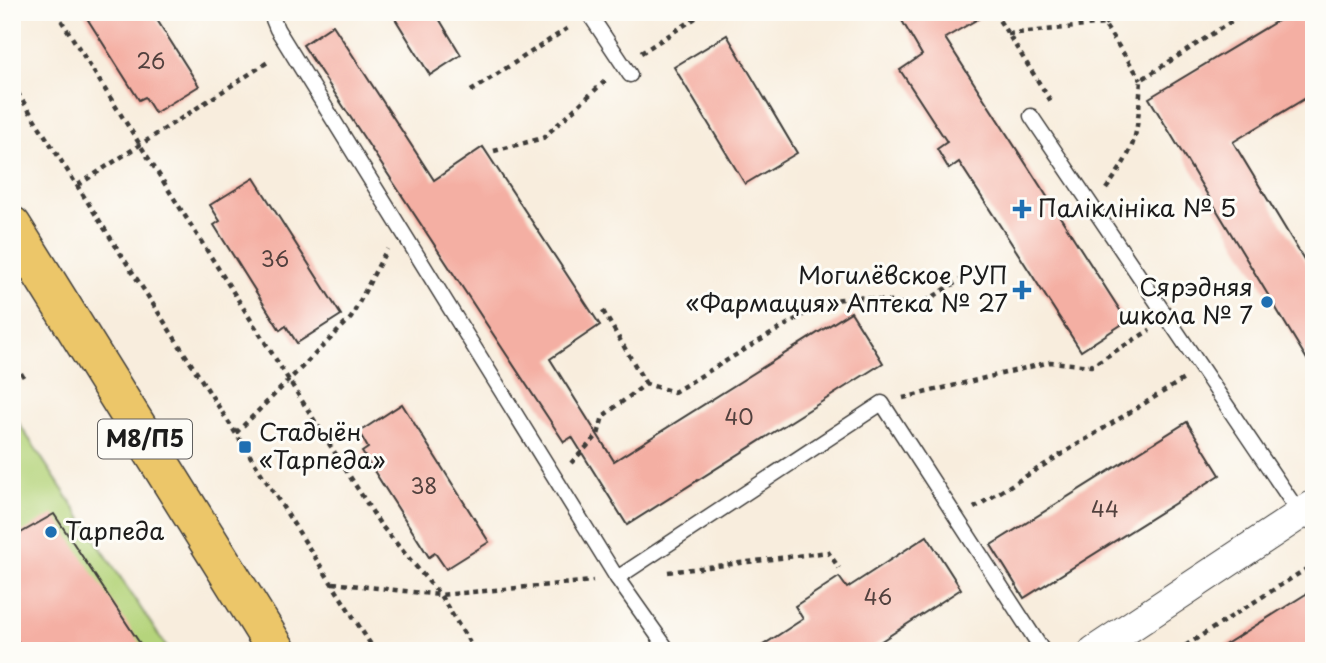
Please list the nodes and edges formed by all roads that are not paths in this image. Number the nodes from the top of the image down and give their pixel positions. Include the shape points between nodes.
1 (270, 12) edge
2 (588, 12) edge
3 (626, 70) road end
4 (1031, 116) dead end
5 (12, 226) edge
6 (1307, 509) edge
7 (617, 578) junction
8 (664, 646) dead end
9 (277, 651) edge
10 (1043, 651) edge
11 (1094, 651) edge

1 - 7 lane
2 - 3 lane
4 - 6 lane via 1201,369
5 - 9 main road, М8/П5
6 - 11 street
7 - 8 lane
7 - 10 lane via 882,403

